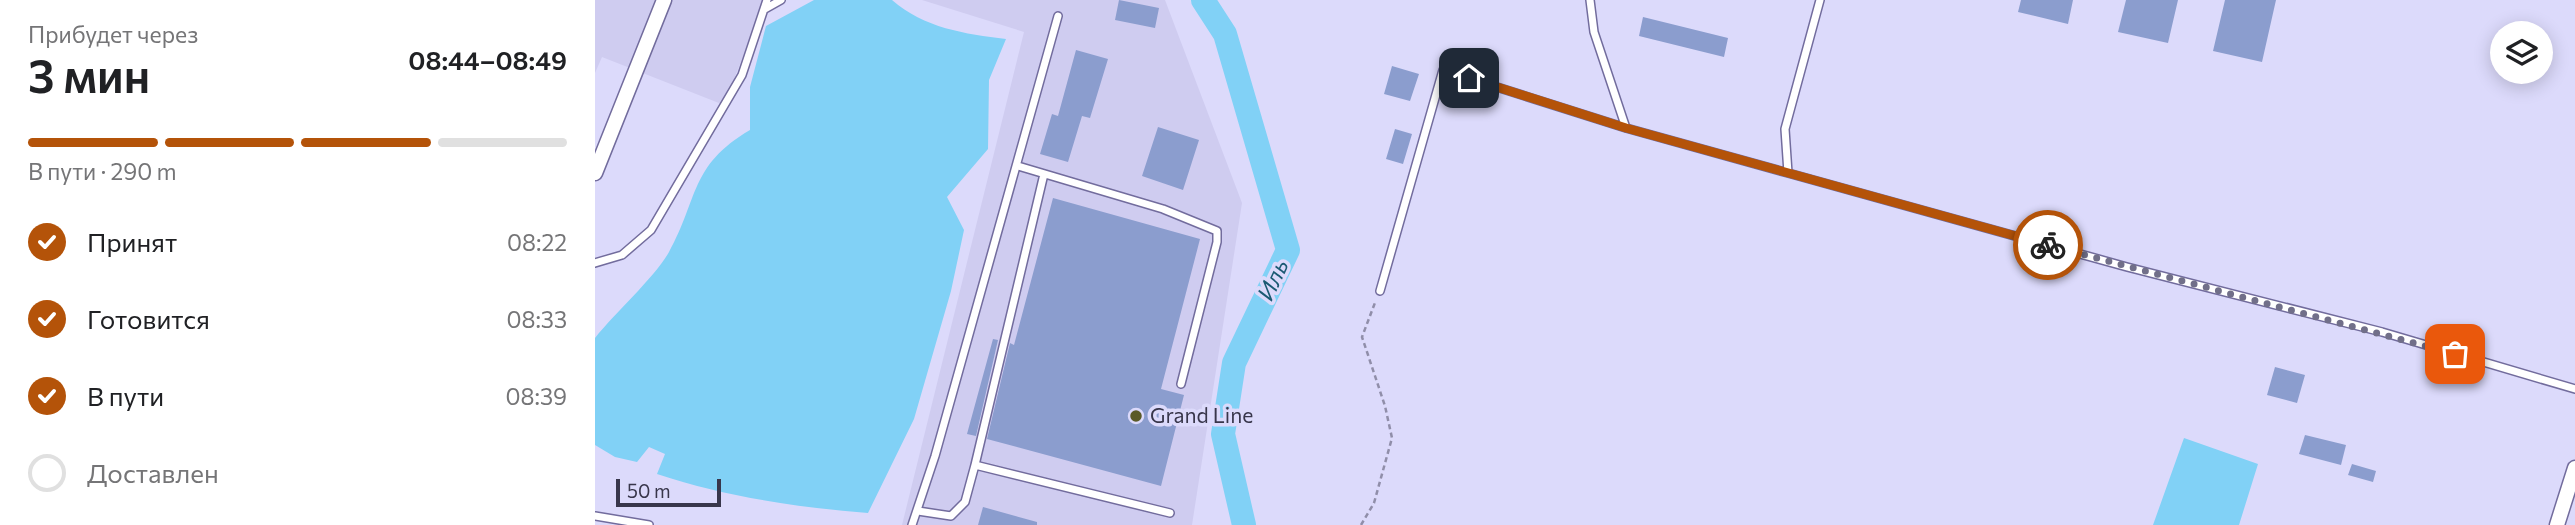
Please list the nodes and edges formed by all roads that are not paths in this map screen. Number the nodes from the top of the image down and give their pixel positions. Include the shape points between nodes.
1 (664, 0) edge
2 (767, 0) edge
3 (781, 0) edge
4 (1590, 0) edge
5 (1818, 1) edge
6 (764, 9) junction
7 (1058, 16) dead end
8 (1626, 128) junction
9 (1018, 166) junction
10 (595, 173) edge
11 (1788, 173) junction
12 (1044, 174) junction
13 (595, 263) edge
14 (1380, 290) road end
15 (1181, 384) dead end
16 (2575, 389) edge
17 (975, 465) junction
18 (2575, 468) edge
19 (918, 511) junction
20 (1170, 513) dead end
21 (595, 516) edge
22 (649, 525) edge
23 (912, 525) edge
24 (2557, 525) edge

1 - 10 street
2 - 6 lane
3 - 6 lane
4 - 8 lane via 1594,32
5 - 11 lane via 1785,129
6 - 13 lane via 742,75 651,230 622,255
7 - 9 lane
8 - 11 lane
8 - 14 lane via 1443,70
9 - 12 lane
9 - 19 lane
11 - 16 lane via 2382,332
12 - 15 lane via 1163,209 1217,231
12 - 17 lane
17 - 19 lane via 965,502 951,516
17 - 20 lane
18 - 24 street
19 - 23 lane
21 - 22 lane

